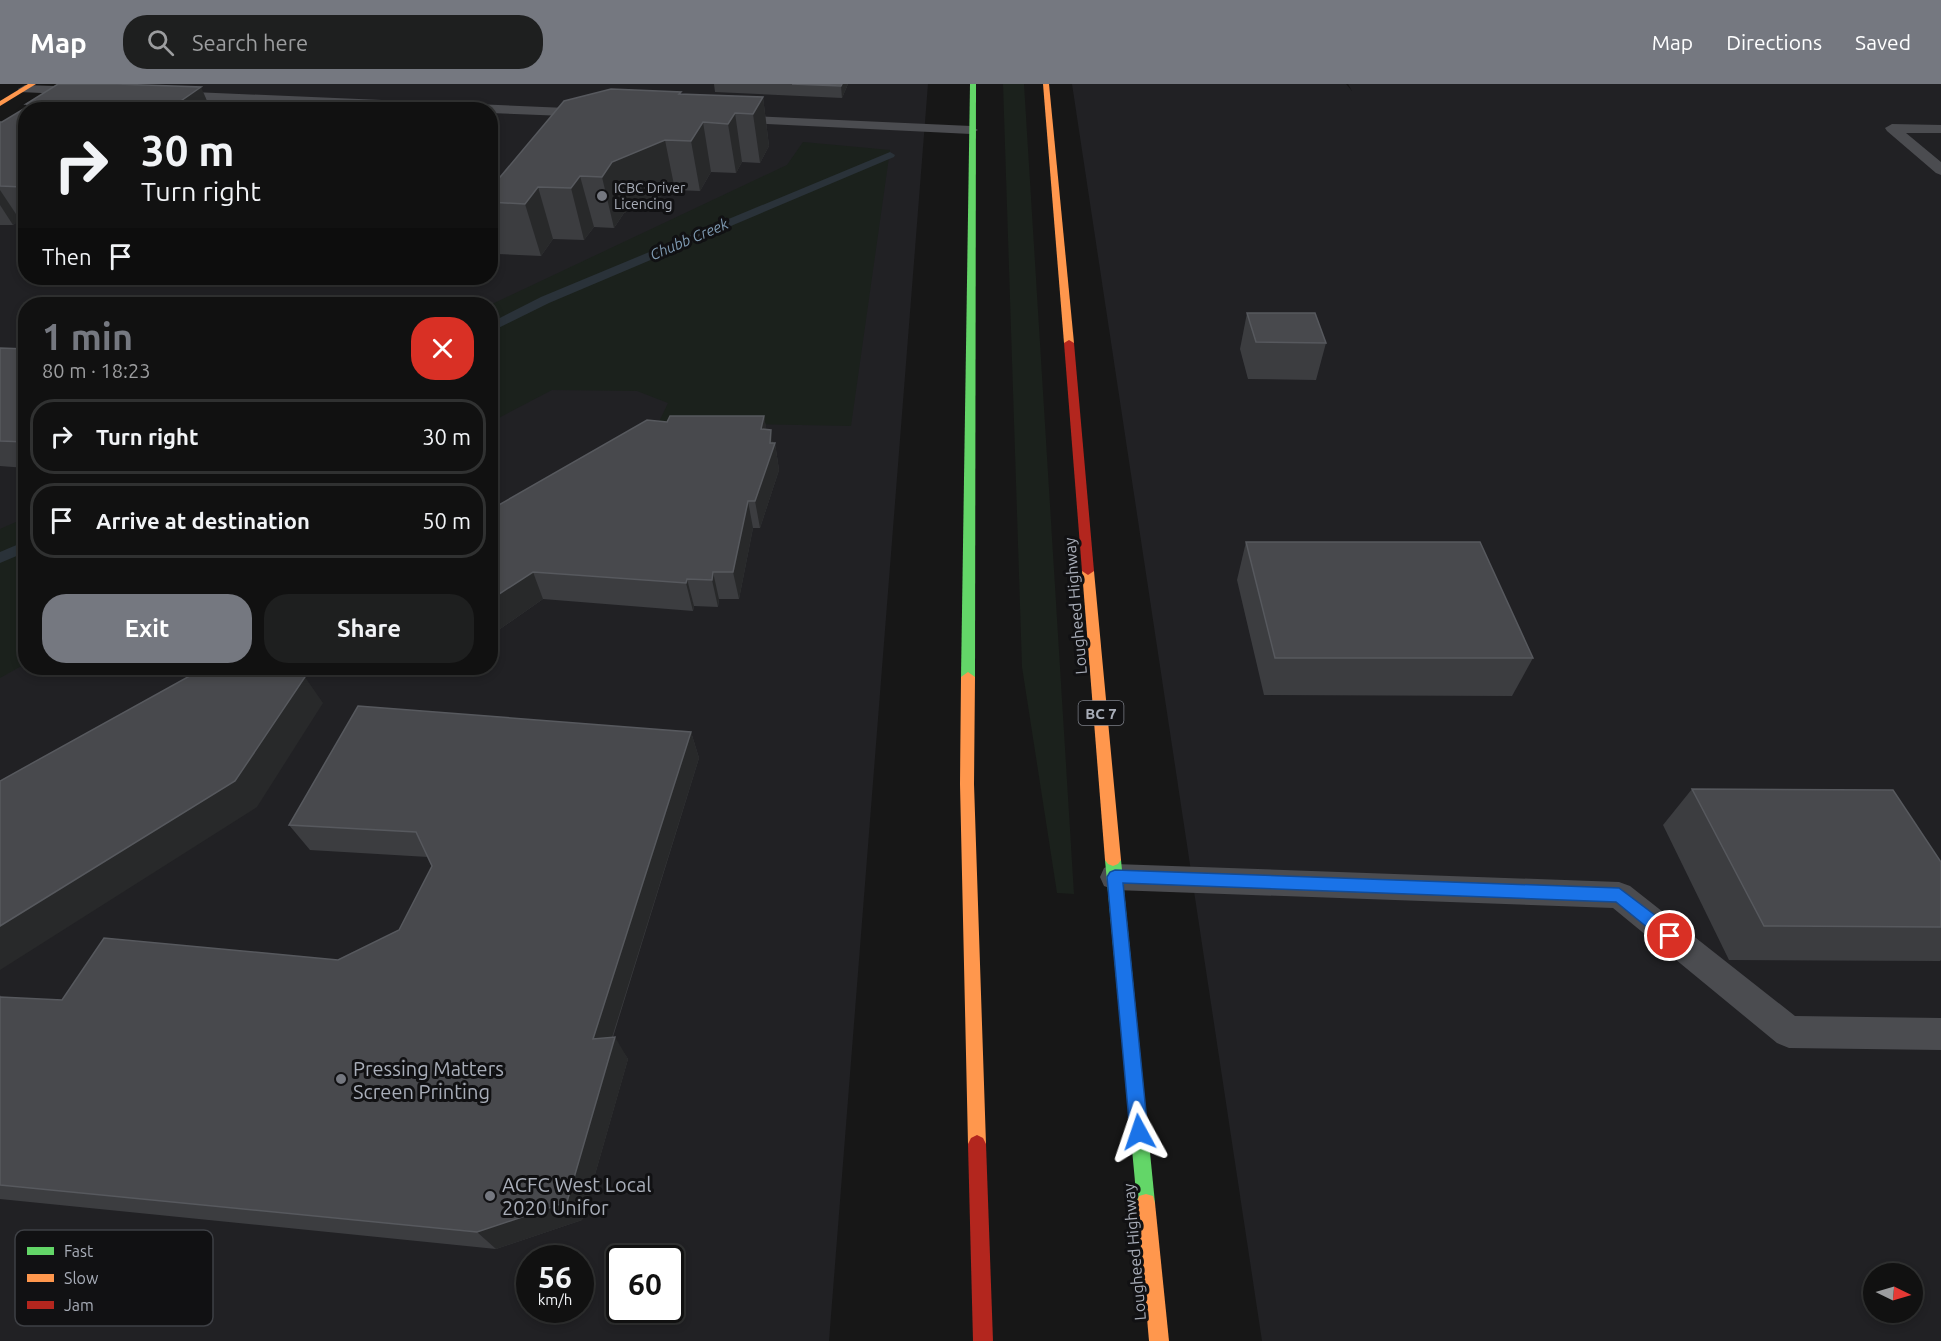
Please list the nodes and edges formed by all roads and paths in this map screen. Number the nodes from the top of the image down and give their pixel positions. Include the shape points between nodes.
1 (973, 84) edge
2 (1046, 84) edge
3 (29, 86) edge
4 (103, 92) edge
5 (161, 95) edge
6 (325, 102) edge
7 (0, 104) edge
8 (498, 109) edge
9 (606, 114) edge
10 (712, 119) edge
11 (1941, 129) edge
12 (971, 130) junction
13 (1941, 170) edge
14 (1115, 877) junction
15 (1941, 1034) edge
16 (983, 1341) edge
17 (1158, 1341) edge

1 - 12 main road
2 - 14 main road, Lougheed Highway / BC 7
3 - 4 lane
3 - 7 main road
5 - 6 lane
8 - 9 lane
10 - 12 lane
11 - 13 lane via 1892,128
12 - 16 main road via 967,784
14 - 15 lane via 1619,895 1789,1032
14 - 17 main road, Lougheed Highway / BC 7

